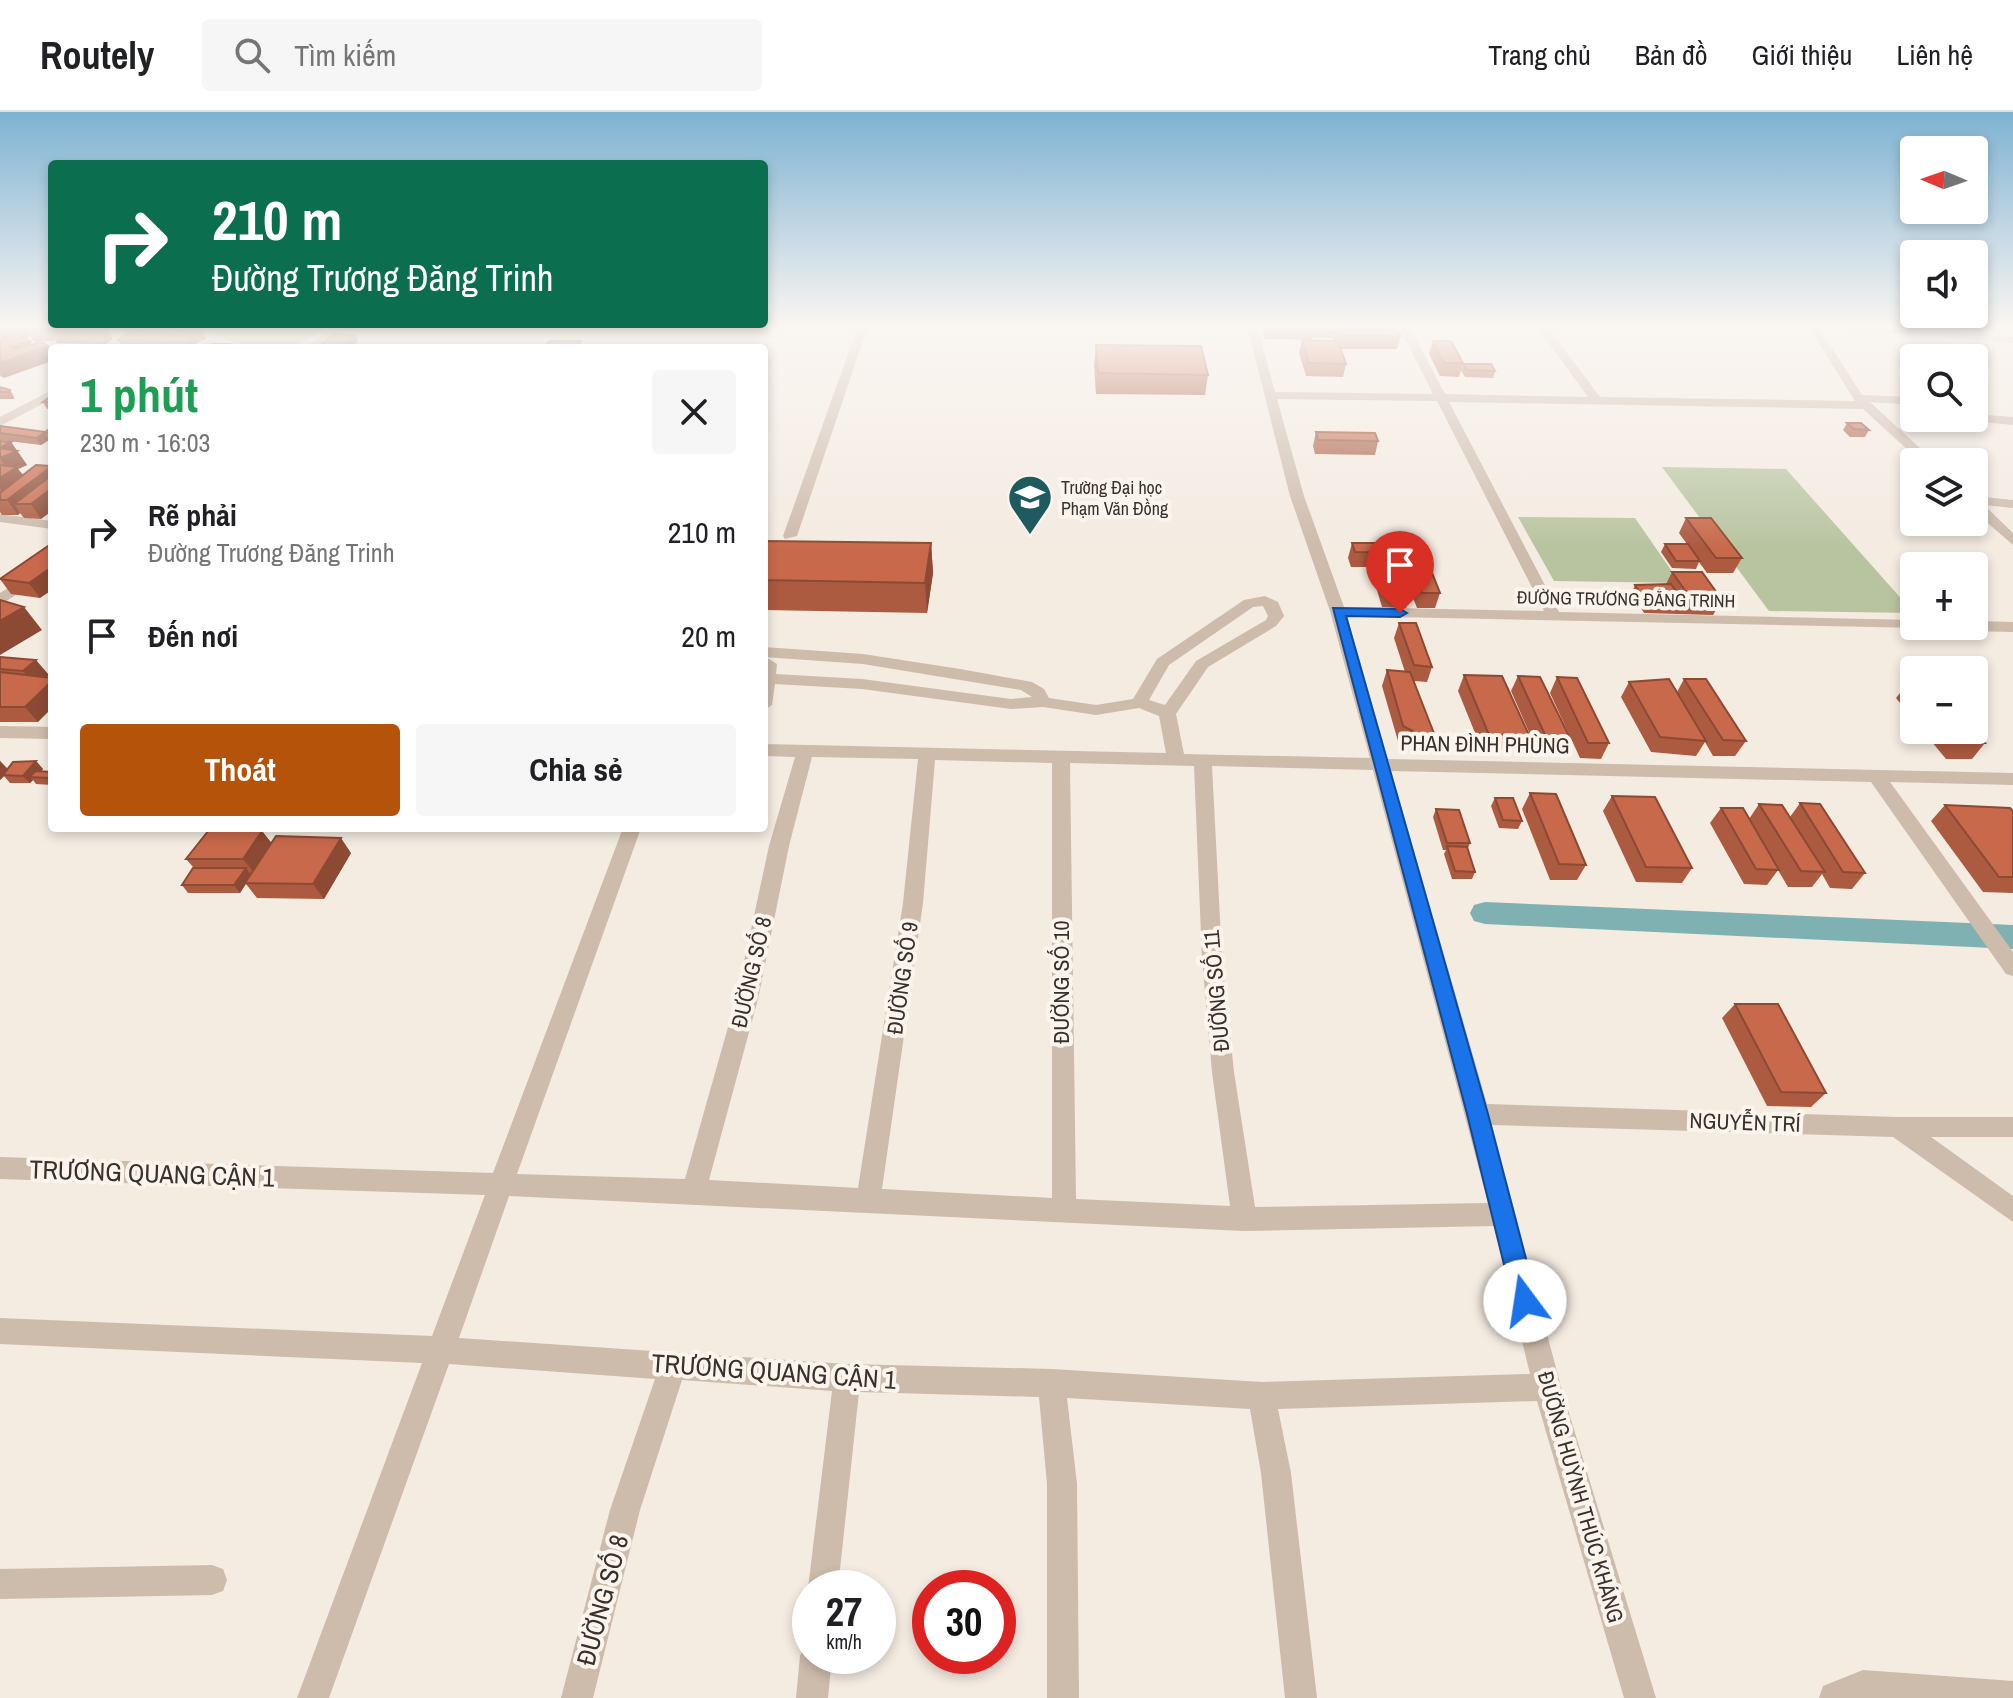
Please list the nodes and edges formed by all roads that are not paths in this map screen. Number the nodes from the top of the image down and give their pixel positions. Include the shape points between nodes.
1 (41, 400) edge
2 (837, 400) edge
3 (1272, 400) edge
4 (1441, 400) edge
5 (1596, 400) edge
6 (1861, 400) edge
7 (1900, 402) edge
8 (1864, 404) junction
9 (1988, 408) edge
10 (1900, 410) edge
11 (2013, 410) edge
12 (1988, 419) edge
13 (2013, 421) edge
14 (0, 422) edge
15 (1913, 448) edge
16 (1988, 502) edge
17 (2013, 504) edge
18 (1988, 515) edge
19 (0, 518) edge
20 (48, 524) edge
21 (790, 536) dead end
22 (2013, 541) edge
23 (48, 568) edge
24 (0, 600) edge
25 (1338, 611) junction
26 (1555, 618) junction
27 (1900, 625) edge
28 (1988, 626) edge
29 (2013, 627) edge
30 (768, 652) edge
31 (768, 678) edge
32 (1043, 702) junction
33 (1139, 703) junction
34 (1167, 714) junction
35 (0, 732) edge
36 (48, 733) edge
37 (768, 750) edge
38 (805, 752) junction
39 (927, 753) junction
40 (1061, 756) junction
41 (1176, 760) junction
42 (1203, 761) junction
43 (1381, 765) junction
44 (1876, 776) junction
45 (2013, 779) edge
46 (631, 832) edge
47 (2013, 968) edge
48 (1478, 1114) junction
49 (1897, 1127) junction
50 (2013, 1127) edge
51 (0, 1168) edge
52 (504, 1185) junction
53 (694, 1191) junction
54 (868, 1202) junction
55 (1064, 1208) junction
56 (2013, 1210) edge
57 (1502, 1214) junction
58 (1244, 1219) junction
59 (0, 1331) edge
60 (438, 1350) junction
61 (673, 1365) junction
62 (847, 1378) junction
63 (1052, 1383) junction
64 (1547, 1387) junction
65 (1262, 1396) junction
66 (825, 1570) edge
67 (212, 1580) dead end
68 (0, 1584) edge
69 (814, 1674) edge
70 (2013, 1697) edge
71 (313, 1698) edge
72 (577, 1698) edge
73 (812, 1698) edge
74 (1063, 1698) edge
75 (1301, 1698) edge
76 (1640, 1698) edge
77 (1835, 1698) edge

1 - 14 street
2 - 21 street
3 - 25 street, ĐƯỜNG HUỲNH THÚC KHÁNG via 1297,496
4 - 26 street
5 - 8 street
6 - 8 street
7 - 8 street
8 - 10 street
8 - 15 street
9 - 11 street
12 - 13 street
16 - 17 street
18 - 22 street
19 - 20 street
23 - 24 street
25 - 26 street, ĐƯỜNG TRƯƠNG ĐĂNG TRINH
25 - 43 street, ĐƯỜNG HUỲNH THÚC KHÁNG
26 - 27 street, ĐƯỜNG TRƯƠNG ĐĂNG TRINH
28 - 29 street
30 - 32 street via 925,667 1026,686
31 - 32 street via 862,684 1011,704
32 - 33 street via 1096,710
33 - 34 street
33 - 34 street via 1163,662 1249,603 1273,605 1276,616 1271,623 1202,664
34 - 41 street
35 - 36 street
37 - 38 street, PHAN ĐÌNH PHÙNG
38 - 39 street, PHAN ĐÌNH PHÙNG
38 - 53 street, ĐƯỜNG SỐ 8 via 747,999
39 - 40 street, PHAN ĐÌNH PHÙNG
39 - 54 street, ĐƯỜNG SỐ 9 via 911,918
40 - 41 street, PHAN ĐÌNH PHÙNG
40 - 55 street, ĐƯỜNG SỐ 10
41 - 42 street, PHAN ĐÌNH PHÙNG
42 - 43 street, PHAN ĐÌNH PHÙNG
42 - 58 street, ĐƯỜNG SỐ 11 via 1212,958
43 - 44 street, PHAN ĐÌNH PHÙNG
43 - 48 street, ĐƯỜNG HUỲNH THÚC KHÁNG
44 - 45 street, PHAN ĐÌNH PHÙNG
44 - 47 street
46 - 52 street
48 - 49 street, NGUYỄN TRÍ
48 - 57 street, ĐƯỜNG HUỲNH THÚC KHÁNG
49 - 50 street, NGUYỄN TRÍ
49 - 56 street
51 - 52 street, TRƯƠNG QUANG CẬN 1
52 - 53 street, TRƯƠNG QUANG CẬN 1
52 - 60 street
53 - 54 street, TRƯƠNG QUANG CẬN 1
54 - 55 street, TRƯƠNG QUANG CẬN 1
55 - 58 street, TRƯƠNG QUANG CẬN 1
57 - 58 street, TRƯƠNG QUANG CẬN 1
57 - 64 street, ĐƯỜNG HUỲNH THÚC KHÁNG
59 - 60 street, TRƯƠNG QUANG CẬN 1
60 - 61 street, TRƯƠNG QUANG CẬN 1
60 - 71 street
61 - 62 street, TRƯƠNG QUANG CẬN 1
61 - 72 street, ĐƯỜNG SỐ 8 via 625,1510
62 - 63 street, TRƯƠNG QUANG CẬN 1
62 - 66 street
63 - 65 street, TRƯƠNG QUANG CẬN 1
63 - 74 street via 1062,1484
64 - 65 street, TRƯƠNG QUANG CẬN 1
64 - 76 street, ĐƯỜNG HUỲNH THÚC KHÁNG
65 - 75 street via 1276,1473
67 - 68 street
69 - 73 street
70 - 77 street via 1863,1686

